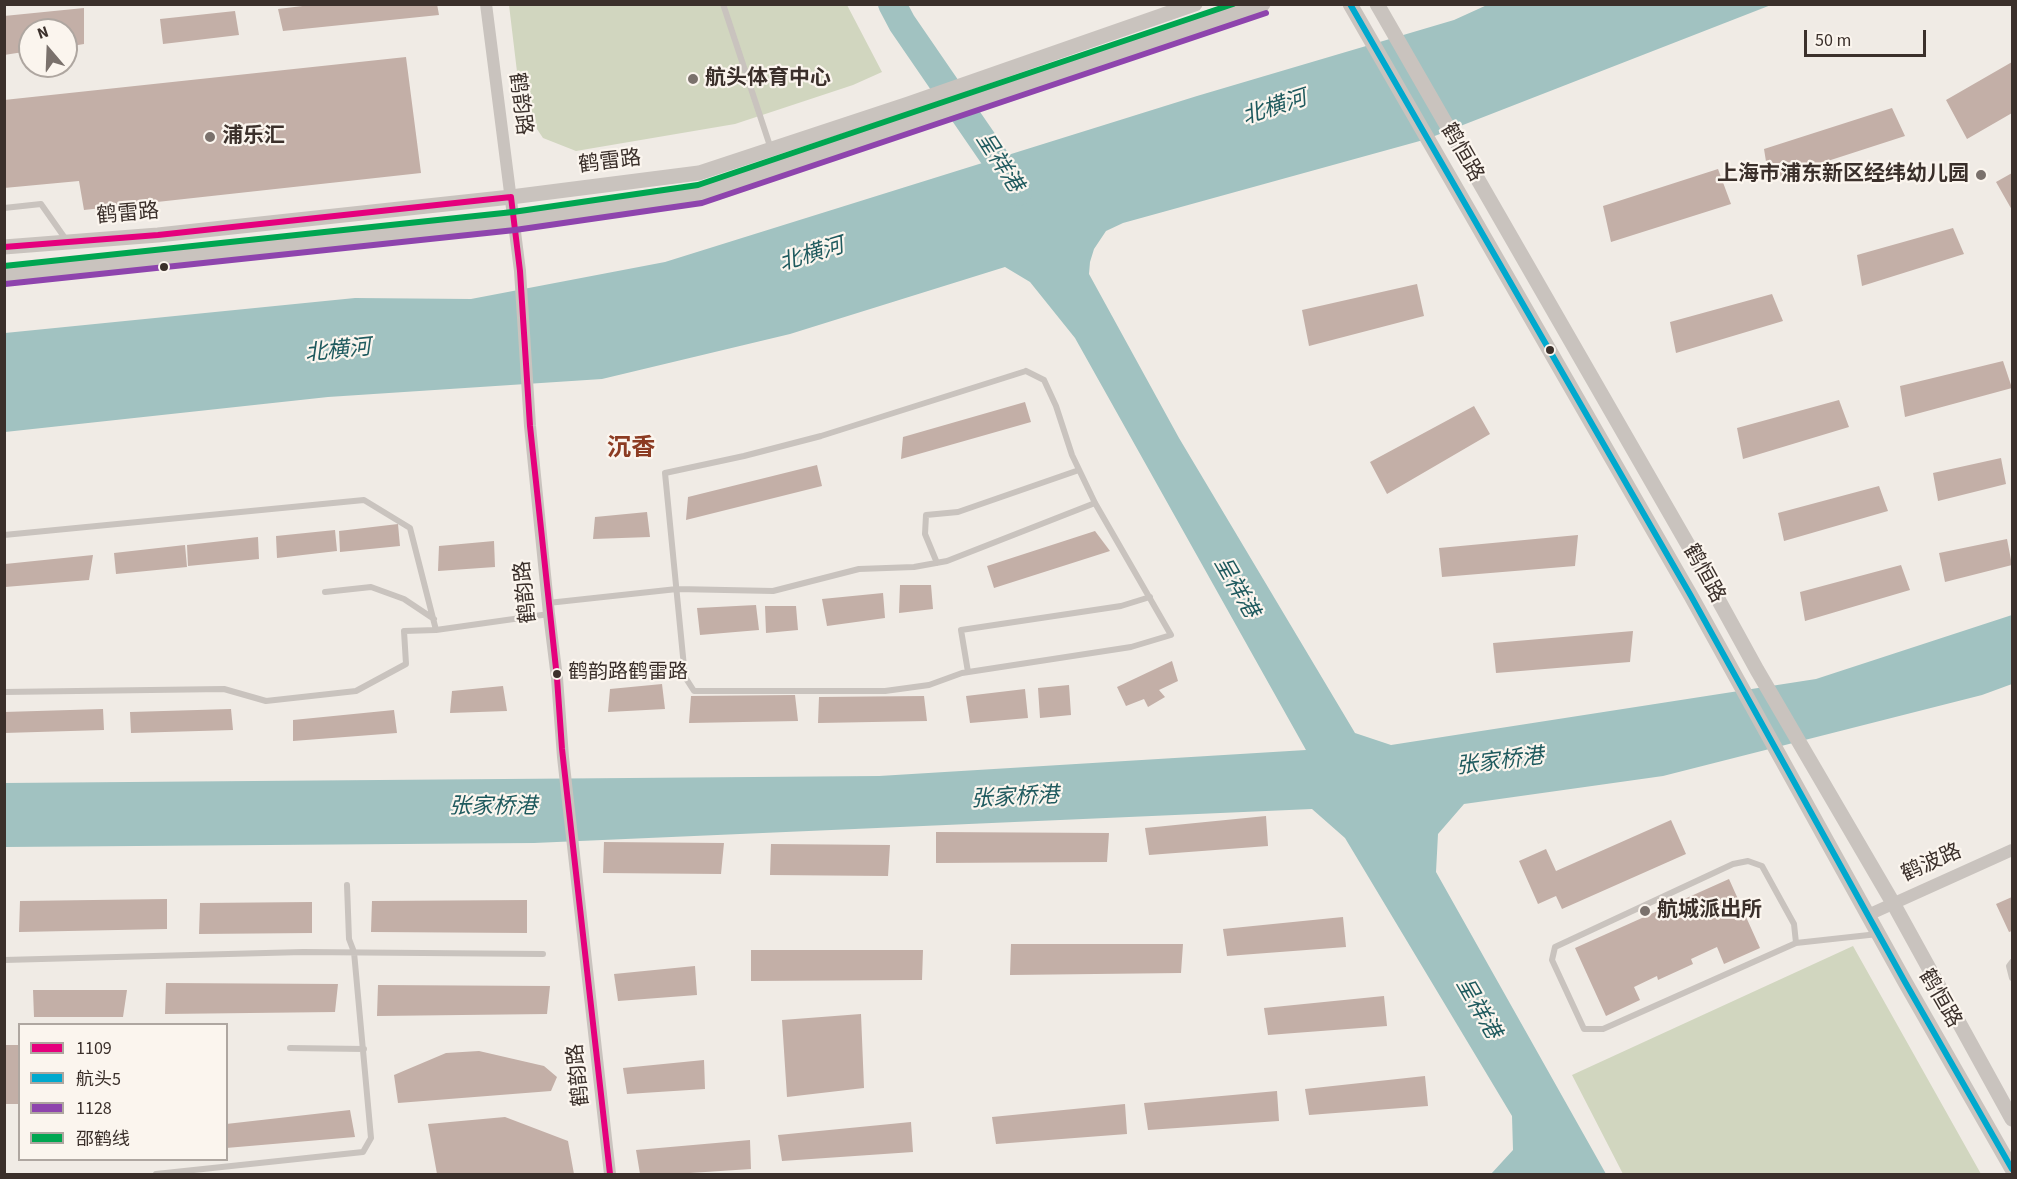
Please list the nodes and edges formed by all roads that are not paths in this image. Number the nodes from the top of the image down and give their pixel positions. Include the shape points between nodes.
1 (486, 4) edge
2 (723, 4) edge
3 (1196, 4) edge
4 (1263, 4) edge
5 (1350, 4) edge
6 (1377, 4) edge
7 (771, 149) junction
8 (511, 197) junction
9 (4, 208) edge
10 (514, 221) junction
11 (68, 241) junction
12 (4, 247) edge
13 (4, 275) edge
14 (1079, 471) junction
15 (1095, 502) junction
16 (4, 535) edge
17 (937, 563) junction
18 (677, 589) junction
19 (325, 592) dead end
20 (1150, 597) junction
21 (548, 608) junction
22 (435, 619) junction
23 (436, 630) junction
24 (968, 672) junction
25 (4, 692) edge
26 (2013, 850) edge
27 (347, 885) dead end
28 (1893, 903) junction
29 (1868, 915) junction
30 (1878, 934) junction
31 (1796, 943) junction
32 (354, 952) junction
33 (543, 954) dead end
34 (4, 960) edge
35 (2013, 962) edge
36 (2013, 978) edge
37 (290, 1048) dead end
38 (364, 1049) junction
39 (2013, 1119) edge
40 (2013, 1168) edge
41 (156, 1174) edge
42 (610, 1174) edge

1 - 8 street, 鹤韵路
2 - 7 lane
3 - 7 street, 鹤雷路
4 - 10 street, 鹤雷路 via 700,194
5 - 29 street, 鹤恒路 via 1691,596
6 - 28 street, 鹤恒路
7 - 8 street, 鹤雷路 via 699,173
8 - 10 street, 鹤韵路
8 - 11 street, 鹤雷路
9 - 11 lane via 41,204
10 - 13 street, 鹤雷路
10 - 21 street, 鹤韵路
11 - 12 street, 鹤雷路
14 - 15 lane
14 - 17 lane via 958,512 926,515 926,534
14 - 18 lane via 1044,380 1026,371 821,436 665,473
15 - 17 lane
15 - 20 lane
16 - 22 lane via 364,500 410,528
17 - 18 lane via 859,569 773,591
18 - 21 lane
18 - 24 lane via 685,677 694,691 885,691 929,686
19 - 22 lane via 371,587 404,599
20 - 24 lane via 1110,608 961,630
20 - 24 lane via 1171,635 1120,649
21 - 23 lane
21 - 42 street, 鹤韵路
22 - 23 lane
23 - 25 lane via 404,631 406,664 356,691 266,701 224,689
26 - 28 street, 鹤波路
27 - 32 lane via 349,939
28 - 29 street, 鹤波路
28 - 39 street, 鹤恒路
29 - 30 street, 鹤恒路
30 - 31 lane
30 - 40 street, 鹤恒路
31 - 31 lane via 1603,1029 1584,1029 1552,960 1555,947 1733,864 1748,861 1762,866 1794,924
32 - 33 lane
32 - 34 lane
32 - 38 lane
35 - 36 lane via 2009,966
37 - 38 lane
38 - 41 lane via 372,1138 363,1152

